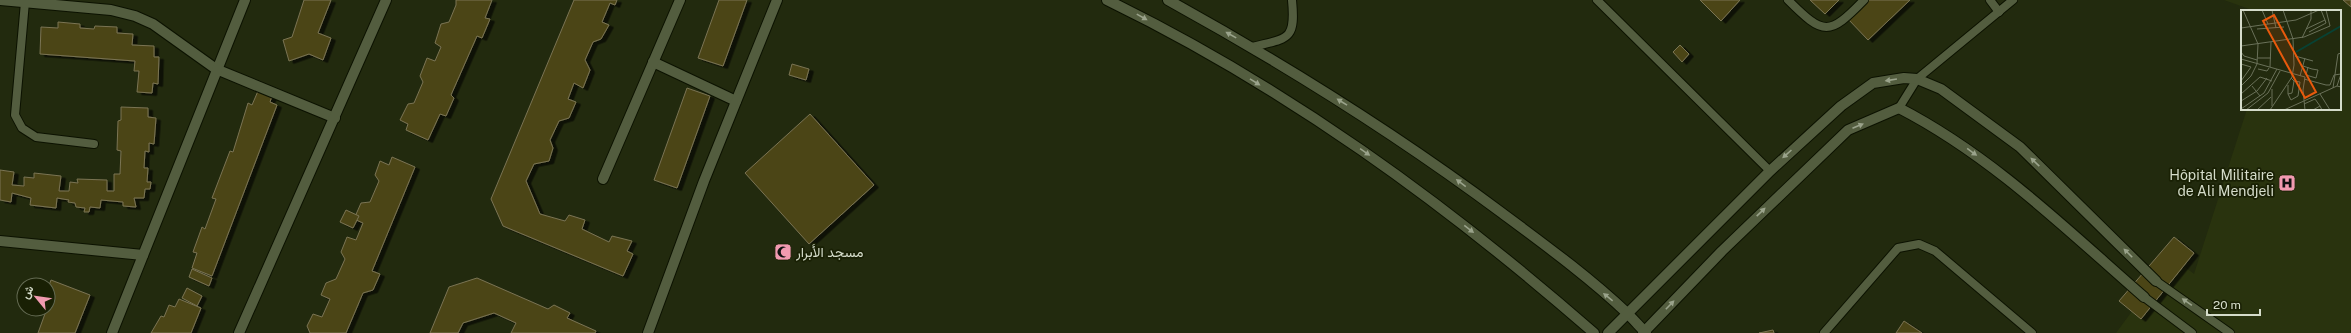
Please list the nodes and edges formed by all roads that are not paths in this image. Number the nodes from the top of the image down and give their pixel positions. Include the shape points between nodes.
1 (0, 0) edge
2 (245, 0) edge
3 (386, 0) edge
4 (680, 0) edge
5 (777, 0) edge
6 (1107, 0) edge
7 (1168, 0) edge
8 (1292, 0) edge
9 (1597, 0) edge
10 (1788, 0) edge
11 (1864, 0) edge
12 (1990, 0) edge
13 (2013, 0) edge
14 (25, 2) junction
15 (1999, 12) junction
16 (1252, 47) junction
17 (653, 62) junction
18 (216, 69) junction
19 (1917, 79) junction
20 (736, 101) junction
21 (1899, 108) junction
22 (335, 118) junction
23 (94, 144) dead end
24 (1770, 171) junction
25 (603, 179) dead end
26 (0, 241) edge
27 (143, 255) junction
28 (2156, 281) joint
29 (2144, 297) joint
30 (1628, 314) junction
31 (1645, 332) edge
32 (112, 333) edge
33 (239, 333) edge
34 (648, 333) edge
35 (1594, 333) edge
36 (1608, 333) edge
37 (1824, 333) edge
38 (2032, 333) edge
39 (2192, 333) edge
40 (2230, 333) edge

1 - 14 main road
2 - 18 main road
3 - 22 main road
4 - 17 main road
5 - 20 main road
6 -> 35 main road via 1237,70 1333,130 1432,200 1516,265
16 -> 7 main road
8 - 16 lane via 1292,30 1284,39
9 - 24 lane
10 - 11 lane via 1808,20 1821,27 1834,27
12 - 15 lane
13 - 15 lane
14 - 18 main road via 111,10 135,16 153,24
14 - 23 lane via 15,115 22,128 36,137
15 - 19 lane
30 -> 16 main road via 1538,240 1446,172 1350,107
17 - 20 main road
17 - 25 main road
18 - 22 main road
18 - 27 main road
19 - 21 lane
19 -> 24 main road via 1904,78 1873,83 1841,106
28 -> 19 main road via 2020,147 1941,89
20 - 34 main road
21 -> 29 main road via 1960,143 2010,180
31 -> 21 main road via 1722,251 1848,130
22 - 33 main road
24 - 30 main road
26 - 27 main road
27 - 32 main road
40 -> 28 lane
29 - 39 lane
30 - 31 main road
30 - 36 main road
37 - 38 lane via 1898,248 1919,244 1935,251

